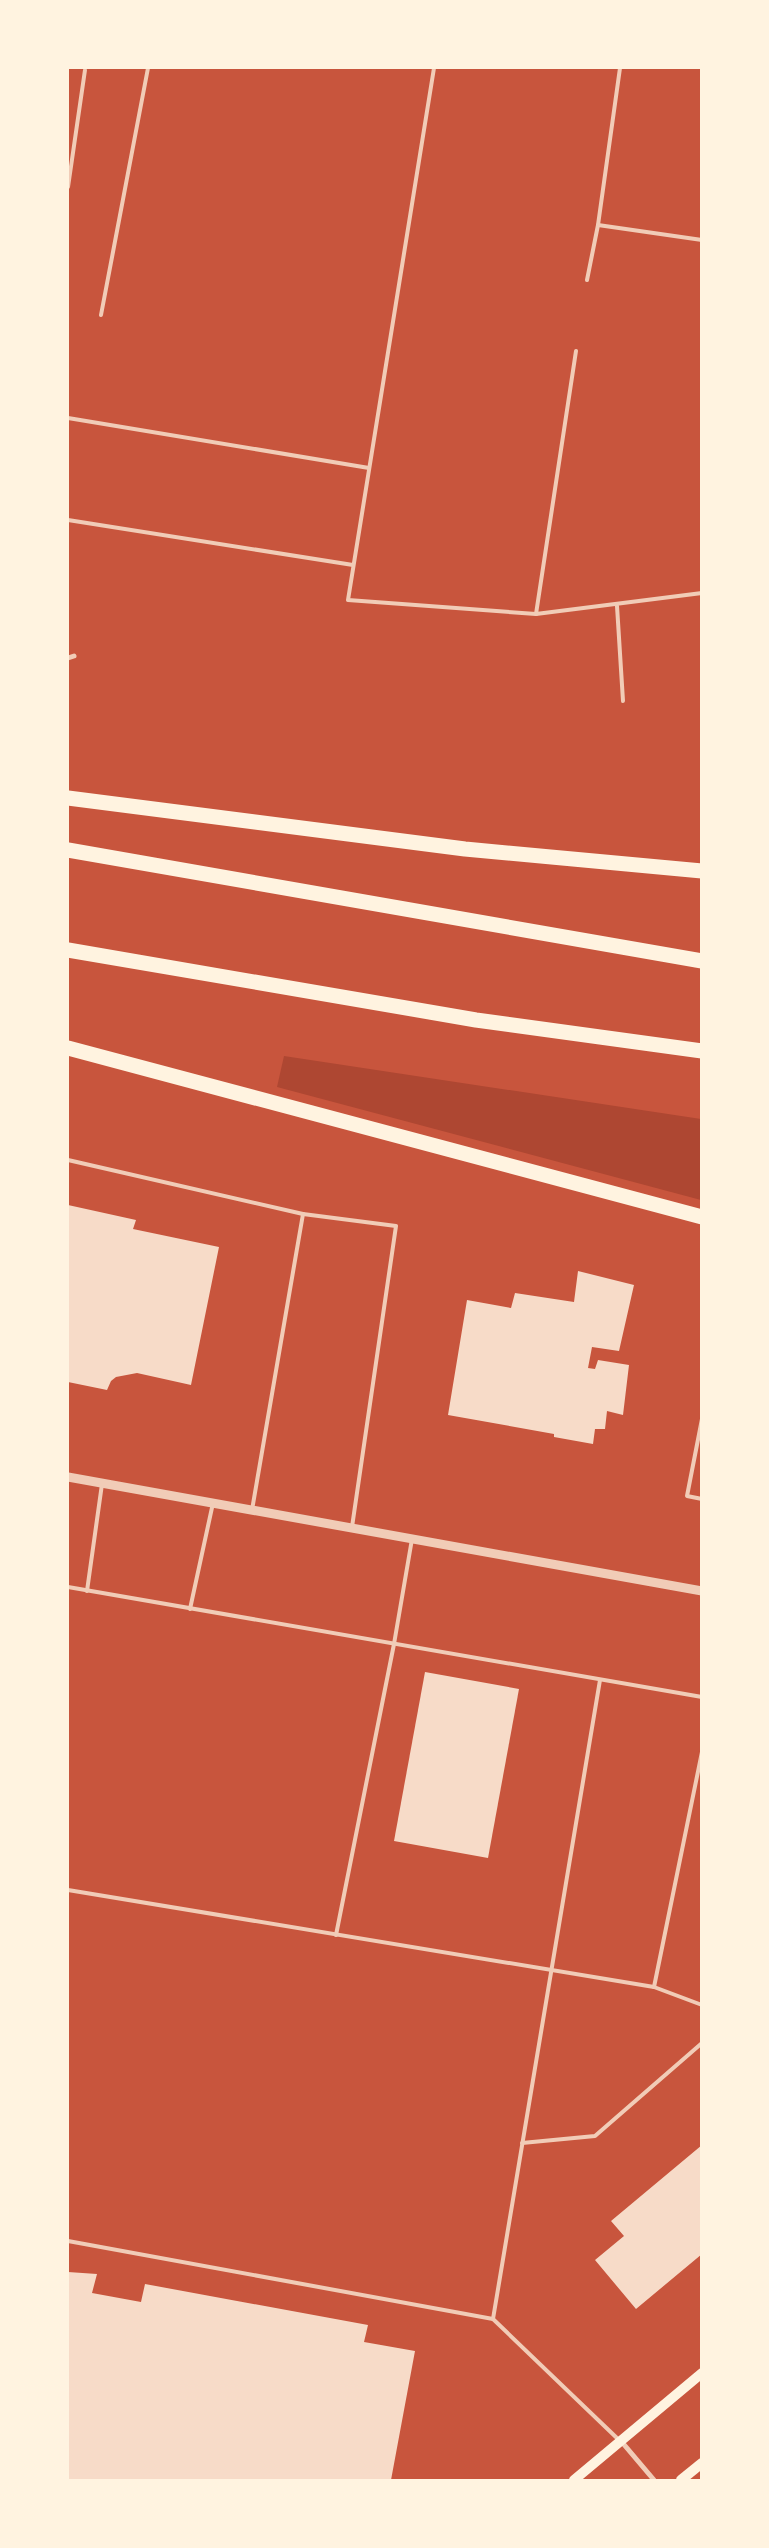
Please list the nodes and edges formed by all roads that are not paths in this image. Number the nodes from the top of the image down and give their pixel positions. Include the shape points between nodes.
1 (148, 68) edge
2 (434, 68) edge
3 (620, 68) edge
4 (85, 70) dead end
5 (68, 187) edge
6 (598, 225) junction
7 (702, 240) edge
8 (587, 280) dead end
9 (101, 315) dead end
10 (576, 351) dead end
11 (68, 418) edge
12 (369, 468) junction
13 (68, 520) edge
14 (353, 565) junction
15 (702, 593) edge
16 (617, 606) junction
17 (536, 614) junction
18 (74, 656) dead end
19 (68, 658) edge
20 (623, 701) dead end
21 (68, 798) edge
22 (68, 850) edge
23 (702, 871) edge
24 (68, 950) edge
25 (702, 961) edge
26 (68, 1048) edge
27 (702, 1051) edge
28 (68, 1160) edge
29 (303, 1214) junction
30 (702, 1217) edge
31 (702, 1420) edge
32 (68, 1477) edge
33 (103, 1483) junction
34 (702, 1499) edge
35 (213, 1503) junction
36 (252, 1510) junction
37 (352, 1528) junction
38 (412, 1539) junction
39 (68, 1587) edge
40 (87, 1591) junction
41 (702, 1591) edge
42 (190, 1609) junction
43 (394, 1644) junction
44 (600, 1680) junction
45 (702, 1697) edge
46 (702, 1752) edge
47 (68, 1890) edge
48 (336, 1934) junction
49 (550, 1970) junction
50 (654, 1987) junction
51 (702, 2005) edge
52 (702, 2043) edge
53 (522, 2143) junction
54 (68, 2241) edge
55 (493, 2319) junction
56 (702, 2372) edge
57 (621, 2441) junction
58 (702, 2463) edge
59 (574, 2480) edge
60 (654, 2480) edge
61 (681, 2480) edge

1 - 9 lane
2 - 12 lane
3 - 6 lane
4 - 5 lane
6 - 7 lane
6 - 8 lane
10 - 17 lane
11 - 12 lane
12 - 14 lane
13 - 14 lane
14 - 17 lane via 348,600
15 - 16 lane
16 - 17 lane
16 - 20 lane
18 - 19 street
21 - 23 highway via 465,849
22 - 25 highway
24 - 27 highway via 476,1020
26 - 30 highway
28 - 29 lane
29 - 36 lane
29 - 37 lane via 396,1226
31 - 34 lane via 687,1496
32 - 33 street
33 - 35 street
33 - 40 lane
35 - 36 street
35 - 42 lane
36 - 37 street
37 - 38 street
38 - 41 street
38 - 43 lane
39 - 40 lane
40 - 42 lane
42 - 43 lane
43 - 44 lane
43 - 48 lane
44 - 45 lane
44 - 49 lane
46 - 50 lane
47 - 48 lane
48 - 49 lane
49 - 50 lane
49 - 53 lane
50 - 51 lane
52 - 53 lane via 595,2136
53 - 55 lane
54 - 55 lane
55 - 57 lane
56 - 57 main road
57 - 59 main road
57 - 60 street
58 - 61 main road

